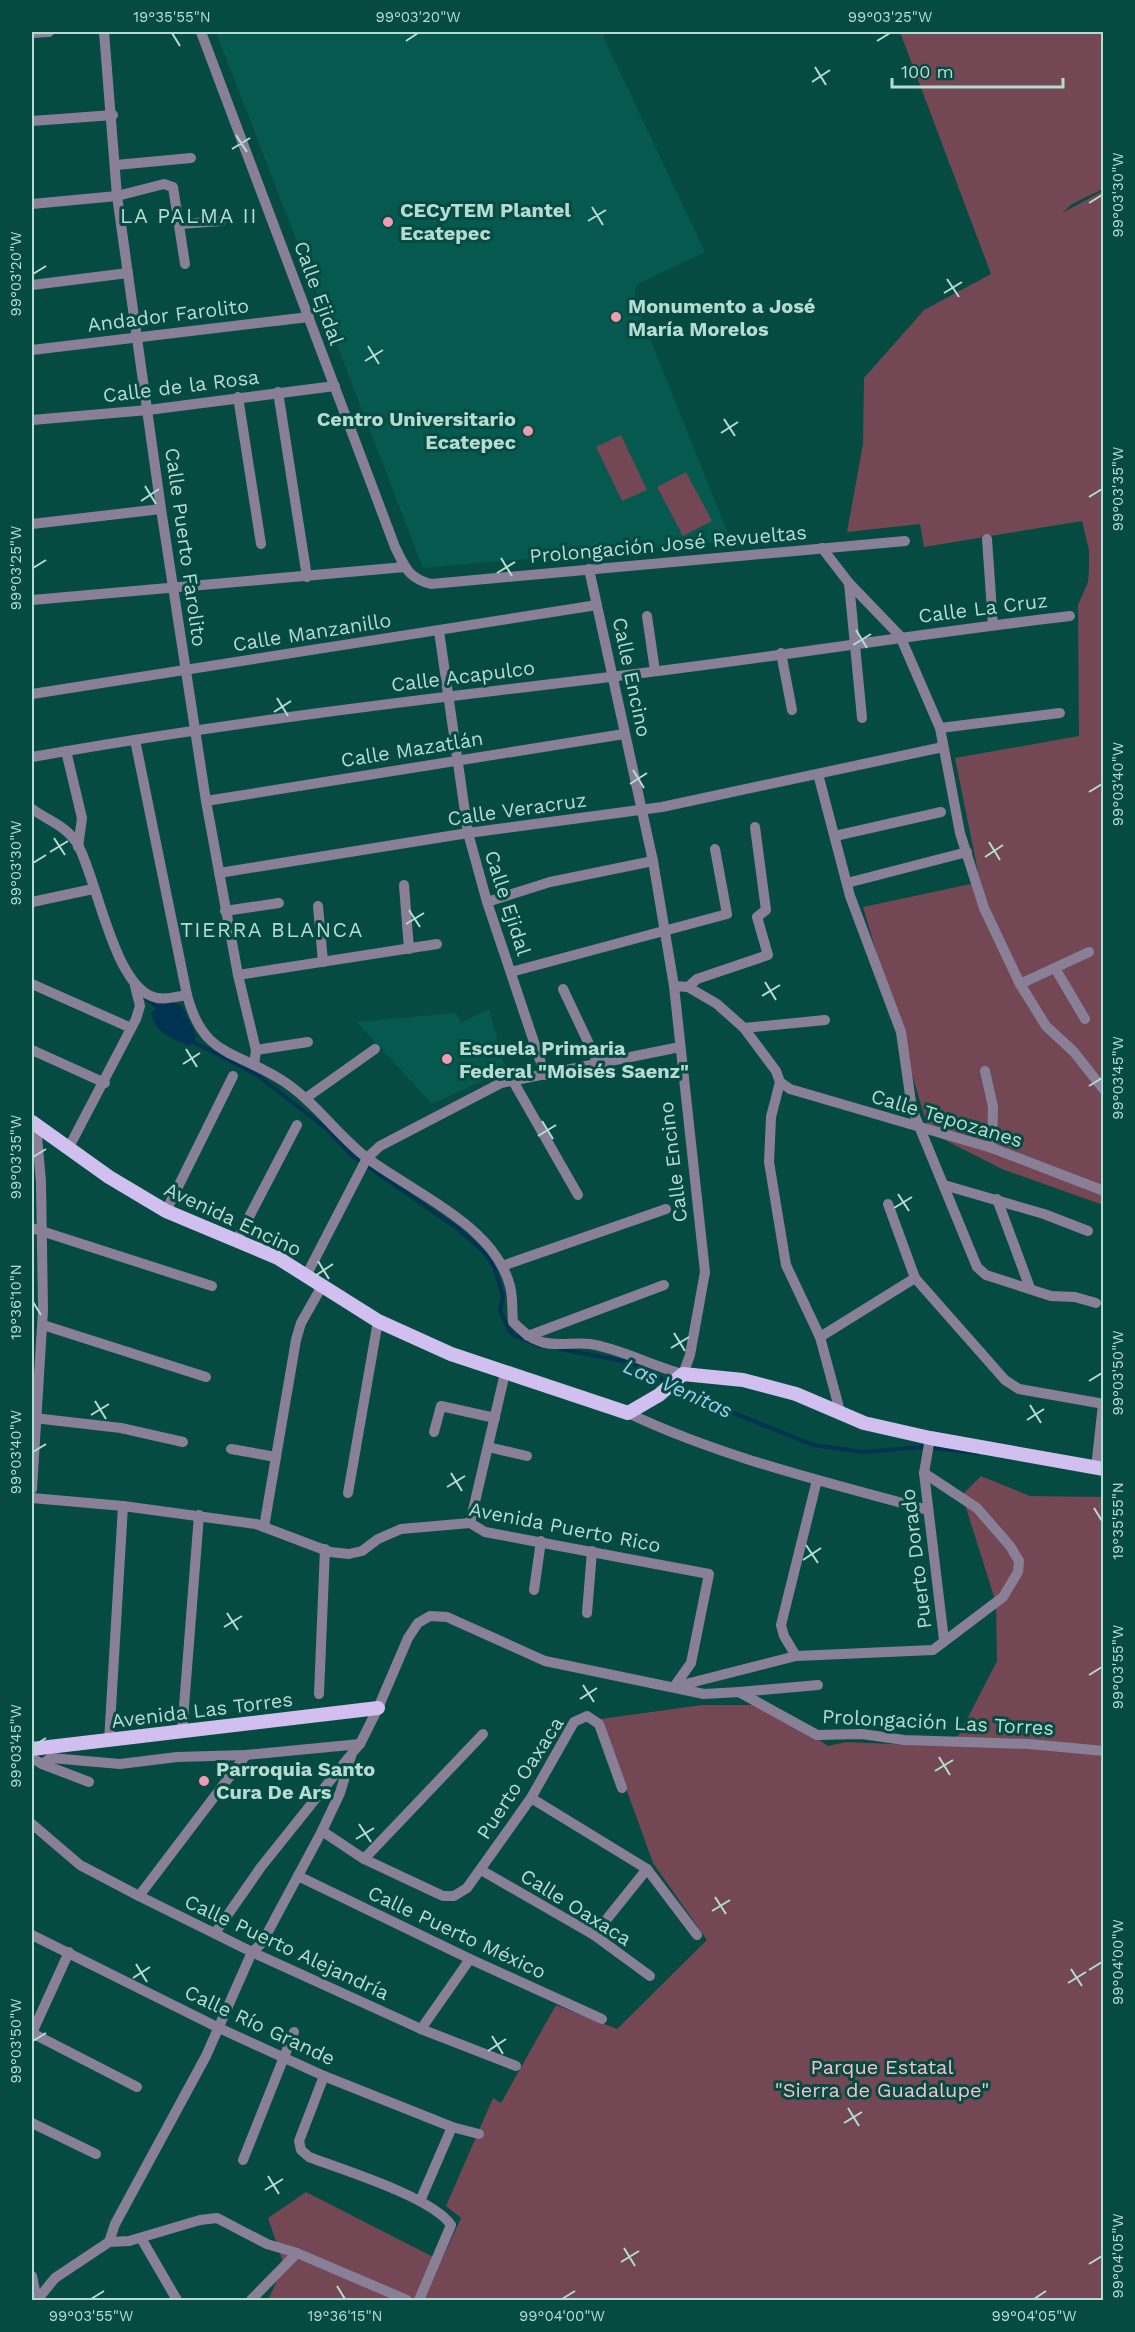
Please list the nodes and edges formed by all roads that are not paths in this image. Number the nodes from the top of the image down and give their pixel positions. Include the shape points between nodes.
1 (49, 32) edge
2 (104, 32) edge
3 (201, 32) edge
4 (32, 33) edge
5 (113, 115) junction
6 (32, 121) edge
7 (191, 158) dead end
8 (116, 165) junction
9 (117, 196) junction
10 (32, 204) edge
11 (221, 221) dead end
12 (181, 224) junction
13 (185, 264) dead end
14 (128, 273) junction
15 (32, 285) edge
16 (309, 316) junction
17 (138, 336) junction
18 (32, 350) edge
19 (335, 386) junction
20 (278, 392) junction
21 (238, 398) junction
22 (148, 410) junction
23 (32, 420) edge
24 (161, 509) junction
25 (32, 524) edge
26 (987, 539) dead end
27 (905, 541) dead end
28 (261, 544) dead end
29 (822, 548) junction
30 (405, 567) junction
31 (589, 569) junction
32 (307, 577) junction
33 (849, 583) junction
34 (173, 588) junction
35 (32, 600) edge
36 (597, 605) junction
37 (647, 616) dead end
38 (1070, 616) dead end
39 (993, 625) junction
40 (439, 631) junction
41 (900, 636) junction
42 (855, 643) junction
43 (781, 653) junction
44 (186, 669) junction
45 (655, 671) junction
46 (612, 677) junction
47 (32, 694) edge
48 (448, 695) junction
49 (792, 710) dead end
50 (1060, 713) dead end
51 (862, 718) dead end
52 (940, 728) junction
53 (194, 731) junction
54 (624, 734) junction
55 (135, 740) junction
56 (943, 747) junction
57 (66, 751) junction
58 (32, 757) edge
59 (457, 759) junction
60 (818, 774) junction
61 (206, 801) junction
62 (640, 811) junction
63 (941, 812) dead end
64 (34, 813) edge
65 (755, 827) dead end
66 (468, 833) junction
67 (835, 836) junction
68 (78, 847) junction
69 (715, 849) dead end
70 (967, 852) junction
71 (653, 861) junction
72 (219, 873) junction
73 (847, 883) junction
74 (404, 885) dead end
75 (93, 889) junction
76 (32, 902) edge
77 (487, 902) junction
78 (279, 903) dead end
79 (318, 906) dead end
80 (225, 911) junction
81 (667, 931) junction
82 (437, 944) dead end
83 (409, 949) junction
84 (1089, 952) dead end
85 (323, 962) junction
86 (1055, 968) junction
87 (511, 972) junction
88 (238, 975) junction
89 (32, 984) edge
90 (1020, 984) junction
91 (135, 986) junction
92 (674, 986) junction
93 (688, 987) junction
94 (562, 989) dead end
95 (187, 995) junction
96 (1085, 1018) dead end
97 (825, 1020) dead end
98 (131, 1028) junction
99 (744, 1028) junction
100 (308, 1042) dead end
101 (680, 1047) junction
102 (375, 1049) dead end
103 (32, 1050) edge
104 (256, 1050) junction
105 (598, 1063) junction
106 (254, 1065) junction
107 (984, 1071) dead end
108 (545, 1075) junction
109 (232, 1076) dead end
110 (513, 1081) junction
111 (780, 1082) junction
112 (105, 1083) junction
113 (1104, 1090) edge
114 (306, 1098) junction
115 (34, 1124) edge
116 (297, 1125) dead end
117 (921, 1128) junction
118 (992, 1148) junction
119 (68, 1149) junction
120 (366, 1158) junction
121 (944, 1185) junction
122 (1104, 1191) edge
123 (578, 1195) dead end
124 (997, 1199) junction
125 (888, 1204) dead end
126 (666, 1209) dead end
127 (166, 1211) junction
128 (32, 1228) edge
129 (1088, 1231) dead end
130 (43, 1232) junction
131 (237, 1240) junction
132 (502, 1266) junction
133 (306, 1276) junction
134 (915, 1278) junction
135 (664, 1285) dead end
136 (212, 1286) dead end
137 (321, 1286) junction
138 (1030, 1288) junction
139 (1096, 1303) dead end
140 (32, 1307) edge
141 (43, 1310) junction
142 (378, 1321) junction
143 (43, 1325) junction
144 (528, 1336) junction
145 (820, 1338) junction
146 (505, 1373) junction
147 (680, 1376) junction
148 (206, 1377) dead end
149 (1103, 1404) edge
150 (628, 1413) junction
151 (842, 1415) junction
152 (34, 1418) junction
153 (495, 1418) junction
154 (434, 1432) dead end
155 (930, 1439) junction
156 (183, 1442) dead end
157 (488, 1447) junction
158 (231, 1449) dead end
159 (527, 1456) dead end
160 (276, 1457) junction
161 (1100, 1469) edge
162 (924, 1473) junction
163 (817, 1480) junction
164 (32, 1489) edge
165 (348, 1493) dead end
166 (32, 1498) edge
167 (123, 1506) junction
168 (928, 1510) junction
169 (199, 1515) junction
170 (470, 1523) junction
171 (264, 1527) junction
172 (541, 1541) junction
173 (325, 1549) junction
174 (592, 1551) junction
175 (534, 1590) dead end
176 (587, 1613) dead end
177 (944, 1640) junction
178 (796, 1656) junction
179 (818, 1685) dead end
180 (674, 1687) junction
181 (739, 1692) junction
182 (320, 1694) dead end
183 (378, 1708) junction
184 (182, 1732) junction
185 (483, 1734) dead end
186 (109, 1741) junction
187 (360, 1744) junction
188 (32, 1749) edge
189 (1104, 1751) edge
190 (352, 1753) junction
191 (246, 1755) junction
192 (32, 1758) edge
193 (42, 1764) junction
194 (89, 1782) dead end
195 (622, 1788) dead end
196 (531, 1798) junction
197 (32, 1824) edge
198 (322, 1831) junction
199 (364, 1860) junction
200 (647, 1869) junction
201 (481, 1870) junction
202 (298, 1876) junction
203 (139, 1896) junction
204 (215, 1934) junction
205 (32, 1935) edge
206 (594, 1935) junction
207 (697, 1935) dead end
208 (69, 1952) junction
209 (252, 1952) junction
210 (470, 1959) junction
211 (650, 1976) dead end
212 (602, 2019) dead end
213 (219, 2028) junction
214 (421, 2029) junction
215 (294, 2032) dead end
216 (284, 2057) junction
217 (516, 2066) dead end
218 (324, 2076) junction
219 (136, 2087) dead end
220 (32, 2123) edge
221 (452, 2127) junction
222 (479, 2134) dead end
223 (96, 2154) dead end
224 (243, 2160) dead end
225 (420, 2201) junction
226 (141, 2238) junction
227 (109, 2242) junction
228 (297, 2253) junction
229 (32, 2276) edge
230 (37, 2300) edge
231 (177, 2301) edge
232 (251, 2301) edge
233 (407, 2301) edge
234 (419, 2301) edge

1 - 4 street
2 - 5 street, Calle Puerto Farolito
3 - 16 street, Calle Ejidal
5 - 6 street
5 - 8 street, Calle Puerto Farolito
7 - 8 street
8 - 9 street, Calle Puerto Farolito
9 - 10 street
9 - 12 street via 165,184 173,186
9 - 14 street, Calle Puerto Farolito
11 - 12 street
12 - 13 street
14 - 15 street
14 - 17 street, Calle Puerto Farolito
16 - 17 street, Andador Farolito
16 - 19 street, Calle Ejidal
17 - 18 street, Andador Farolito
17 - 22 street, Calle Puerto Farolito
19 - 20 street, Calle de la Rosa
19 - 30 street, Calle Ejidal
20 - 21 street, Calle de la Rosa
20 - 32 street
21 - 22 street, Calle de la Rosa
21 - 28 street
22 - 23 street, Calle de la Rosa
22 - 24 street, Calle Puerto Farolito
24 - 25 street
24 - 34 street, Calle Puerto Farolito
26 - 39 street
27 - 29 street, Prolongación José Revueltas
29 - 31 street, Prolongación José Revueltas
29 - 33 street
30 - 31 street, Prolongación José Revueltas via 415,580 431,584
30 - 32 street
31 - 36 street, Calle Encino
32 - 34 street
33 - 41 street
33 - 42 street
34 - 35 street
34 - 44 street, Calle Puerto Farolito
36 - 40 street, Calle Manzanillo
36 - 46 street, Calle Encino
37 - 45 street
38 - 39 street, Calle La Cruz
39 - 41 street, Calle La Cruz
40 - 44 street, Calle Manzanillo
40 - 48 street, Calle Ejidal
41 - 42 street, Calle Acapulco
41 - 52 street
42 - 43 street, Calle Acapulco
42 - 51 street
43 - 45 street, Calle Acapulco
43 - 49 street
44 - 47 street, Calle Manzanillo
44 - 53 street, Calle Puerto Farolito
45 - 46 street, Calle Acapulco
46 - 48 street, Calle Acapulco
46 - 54 street, Calle Encino
48 - 53 street, Calle Acapulco
48 - 59 street, Calle Ejidal
50 - 52 street
52 - 56 street
53 - 55 street, Calle Acapulco
53 - 61 street, Calle Puerto Farolito
54 - 59 street, Calle Mazatlán
54 - 62 street, Calle Encino
55 - 57 street, Calle Acapulco
55 - 95 street
56 - 60 street, Calle Veracruz
56 - 70 street
57 - 58 street, Calle Acapulco
57 - 68 street via 82,818
59 - 61 street, Calle Mazatlán
59 - 66 street, Calle Ejidal
60 - 62 street, Calle Veracruz
60 - 67 street
61 - 72 street, Calle Puerto Farolito
62 - 66 street, Calle Veracruz
62 - 71 street, Calle Encino
63 - 67 street
64 - 68 street via 66,829
65 - 93 street via 766,910 757,917 768,955 697,979
66 - 72 street, Calle Veracruz
66 - 77 street, Calle Ejidal
67 - 73 street
68 - 75 street
69 - 81 street via 727,914
70 - 73 street
70 - 90 street via 984,908
71 - 77 street via 550,882
71 - 81 street, Calle Encino
72 - 80 street, Calle Puerto Farolito
73 - 117 street via 900,1032 912,1109
74 - 83 street
75 - 76 street
75 - 91 street via 106,928
77 - 87 street, Calle Ejidal
78 - 80 street
79 - 85 street
80 - 88 street, Calle Puerto Farolito
81 - 87 street
81 - 92 street, Calle Encino
82 - 83 street
83 - 85 street
84 - 86 street
85 - 88 street
86 - 90 street
86 - 96 street
87 - 108 street, Calle Ejidal
88 - 104 street, Calle Puerto Farolito
89 - 98 street
90 - 113 street via 1046,1026 1074,1052
91 - 95 street via 164,999
91 - 98 street via 140,1006
92 - 93 street
92 - 101 street, Calle Encino
93 - 99 street via 717,1004
94 - 105 street
95 - 106 street via 192,1015 214,1046
97 - 99 street
98 - 112 street
99 - 111 street
100 - 104 street
101 - 105 street
101 - 147 street, Calle Encino via 705,1272 690,1355
102 - 114 street
103 - 112 street
104 - 106 street, Calle Puerto Farolito
105 - 108 street
106 - 114 street
107 - 118 street via 993,1107
108 - 110 street
109 - 127 street
110 - 120 street via 501,1083 431,1118
110 - 123 street
111 - 117 street, Calle Tepozanes via 790,1089
111 - 145 street via 771,1117 769,1162 786,1265
112 - 119 street
114 - 120 street
115 - 119 main road, Avenida Encino
115 - 130 street
116 - 131 street
117 - 118 street, Calle Tepozanes
117 - 121 street
118 - 122 street, Calle Tepozanes
119 - 127 main road, Avenida Encino
120 - 132 street via 463,1222 486,1242
120 - 133 street
121 - 124 street
121 - 138 street via 977,1266 986,1275
124 - 129 street
124 - 138 street
125 - 134 street
126 - 132 street
127 - 131 main road, Avenida Encino
128 - 130 street
130 - 136 street
130 - 141 street
131 - 133 main road, Avenida Encino via 278,1258
132 - 144 street via 510,1287 513,1322
133 - 137 main road, Avenida Encino
134 - 145 street
134 - 149 street via 1005,1380 1019,1389
135 - 144 street
137 - 142 main road, Avenida Encino
137 - 160 street via 296,1340
138 - 139 street via 1051,1296
140 - 141 street
141 - 143 street
142 - 146 main road, Avenida Encino
142 - 165 street
143 - 148 street
143 - 152 street
144 - 147 street via 540,1342 588,1344 614,1350
145 - 151 street
146 - 150 main road, Avenida Encino
146 - 153 street
147 - 150 main road
147 - 151 main road via 743,1380 796,1394
149 - 161 street
150 - 163 street via 679,1437
151 - 155 main road
152 - 156 street via 121,1428
152 - 164 street
153 - 154 street via 441,1406
153 - 157 street
155 - 161 main road
155 - 162 street, Puerto Dorado
157 - 159 street
157 - 170 street
158 - 160 street
160 - 171 street
162 - 168 street, Puerto Dorado
162 - 177 street, Puerto Dorado via 977,1508 1019,1561 1018,1572 1003,1598
163 - 168 street
163 - 178 street via 781,1625
166 - 167 street, Avenida Puerto Rico
167 - 169 street, Avenida Puerto Rico
167 - 186 street
168 - 177 street, Puerto Dorado
169 - 171 street, Avenida Puerto Rico
169 - 184 street
170 - 172 street, Avenida Puerto Rico via 485,1532
170 - 173 street, Avenida Puerto Rico via 401,1529 349,1554
171 - 173 street, Avenida Puerto Rico
172 - 174 street, Avenida Puerto Rico
172 - 175 street
173 - 182 street
174 - 176 street
174 - 180 street, Avenida Puerto Rico via 709,1574 691,1663
177 - 178 street, Puerto Dorado via 933,1650
178 - 180 street
179 - 181 street
180 - 181 street via 704,1694
180 - 183 street via 545,1661 447,1617 430,1616 418,1623 408,1638
181 - 189 street, Prolongación Las Torres via 817,1735 862,1734 904,1740
183 - 184 main road, Avenida Las Torres
183 - 187 street
184 - 186 main road, Avenida Las Torres
185 - 199 street
186 - 188 main road, Avenida Las Torres
187 - 190 street
187 - 191 street
190 - 198 street via 340,1793
190 - 204 street via 261,1868
191 - 193 street via 120,1764 51,1758
191 - 203 street
192 - 193 street
193 - 194 street
195 - 196 street, Puerto Oaxaca via 599,1724 587,1716 574,1722
196 - 200 street
196 - 201 street, Puerto Oaxaca
197 - 203 street, Calle Puerto Alejandría via 80,1865
198 - 199 street
198 - 202 street
199 - 201 street, Puerto Oaxaca via 443,1896 454,1896 466,1888
200 - 206 street
200 - 207 street
201 - 206 street, Calle Oaxaca
202 - 209 street via 262,1943
202 - 210 street, Calle Puerto México
203 - 204 street, Calle Puerto Alejandría
204 - 209 street, Calle Puerto Alejandría
205 - 208 street, Calle Río Grande
206 - 211 street, Calle Oaxaca
208 - 213 street, Calle Río Grande
208 - 219 street via 32,2033
209 - 213 street
209 - 214 street, Calle Puerto Alejandría
210 - 212 street, Calle Puerto México
210 - 214 street
213 - 216 street, Calle Río Grande
213 - 227 street
214 - 217 street, Calle Puerto Alejandría
215 - 216 street
216 - 218 street, Calle Río Grande
216 - 224 street
218 - 221 street, Calle Río Grande
218 - 225 street via 299,2141 301,2150 309,2157
220 - 223 street
221 - 222 street, Calle Río Grande
221 - 225 street
225 - 234 street via 451,2225
226 - 227 street
226 - 228 street via 217,2218 267,2244
226 - 231 street
227 - 230 street via 55,2278
228 - 232 street
228 - 233 street
229 - 230 street

